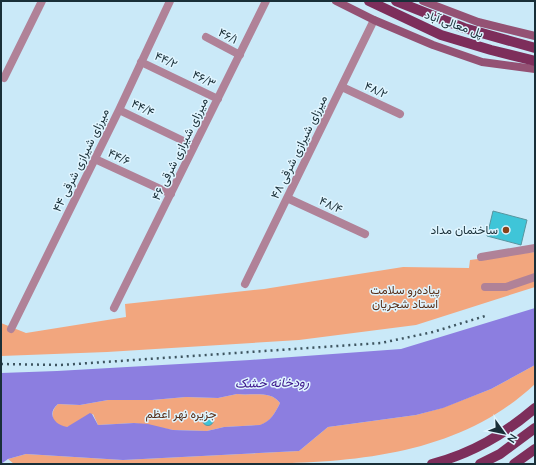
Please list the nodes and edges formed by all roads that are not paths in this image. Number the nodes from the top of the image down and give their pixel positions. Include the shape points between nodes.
1 (42, 1) edge
2 (170, 1) edge
3 (266, 1) edge
4 (336, 1) edge
5 (369, 1) edge
6 (396, 1) edge
7 (423, 1) edge
8 (374, 20) junction
9 (535, 36) edge
10 (206, 38) dead end
11 (534, 47) edge
12 (240, 55) junction
13 (535, 61) edge
14 (142, 62) junction
15 (535, 69) edge
16 (4, 78) dead end
17 (180, 80) joint
18 (342, 87) junction
19 (218, 99) junction
20 (119, 110) junction
21 (400, 114) dead end
22 (194, 146) junction
23 (95, 159) junction
24 (170, 194) junction
25 (287, 198) junction
26 (365, 234) dead end
27 (535, 246) edge
28 (481, 257) dead end
29 (535, 277) edge
30 (245, 284) dead end
31 (485, 287) dead end
32 (114, 308) dead end
33 (11, 329) dead end
34 (535, 408) edge
35 (535, 428) edge
36 (535, 448) edge
37 (432, 464) edge
38 (480, 464) edge
39 (514, 464) edge

1 - 16 street
2 - 14 street, ۴۴ میرزای شیرازی شرقی
3 - 12 street, ۴۶ میرزای شیرازی شرقی
4 - 8 main road
5 - 13 main road, پل معالی آباد via 441,35
6 - 11 main road, پل معالی آباد via 464,28
7 - 9 main road via 478,22
8 - 15 main road via 482,62
8 - 18 street, ۴۸ میرزای شیرازی شرقی
10 - 12 street, ۴۶/۱
12 - 19 street, ۴۶ میرزای شیرازی شرقی
14 - 17 street, ۴۴/۲
14 - 20 street, ۴۴ میرزای شیرازی شرقی
17 - 19 street, ۴۶/۳
18 - 21 street, ۴۸/۲
18 - 25 street, ۴۸ میرزای شیرازی شرقی
19 - 22 street, ۴۶ میرزای شیرازی شرقی
20 - 22 street, ۴۴/۴
20 - 23 street, ۴۴ میرزای شیرازی شرقی
22 - 24 street, ۴۶ میرزای شیرازی شرقی
23 - 24 street, ۴۴/۶
23 - 33 street, ۴۴ میرزای شیرازی شرقی
24 - 32 street, ۴۶ میرزای شیرازی شرقی
25 - 26 street, ۴۸/۴
25 - 30 street, ۴۸ میرزای شیرازی شرقی
27 - 28 street
29 - 31 street via 506,287
34 - 37 main road via 510,429 473,450
35 - 38 main road via 500,454
36 - 39 main road

